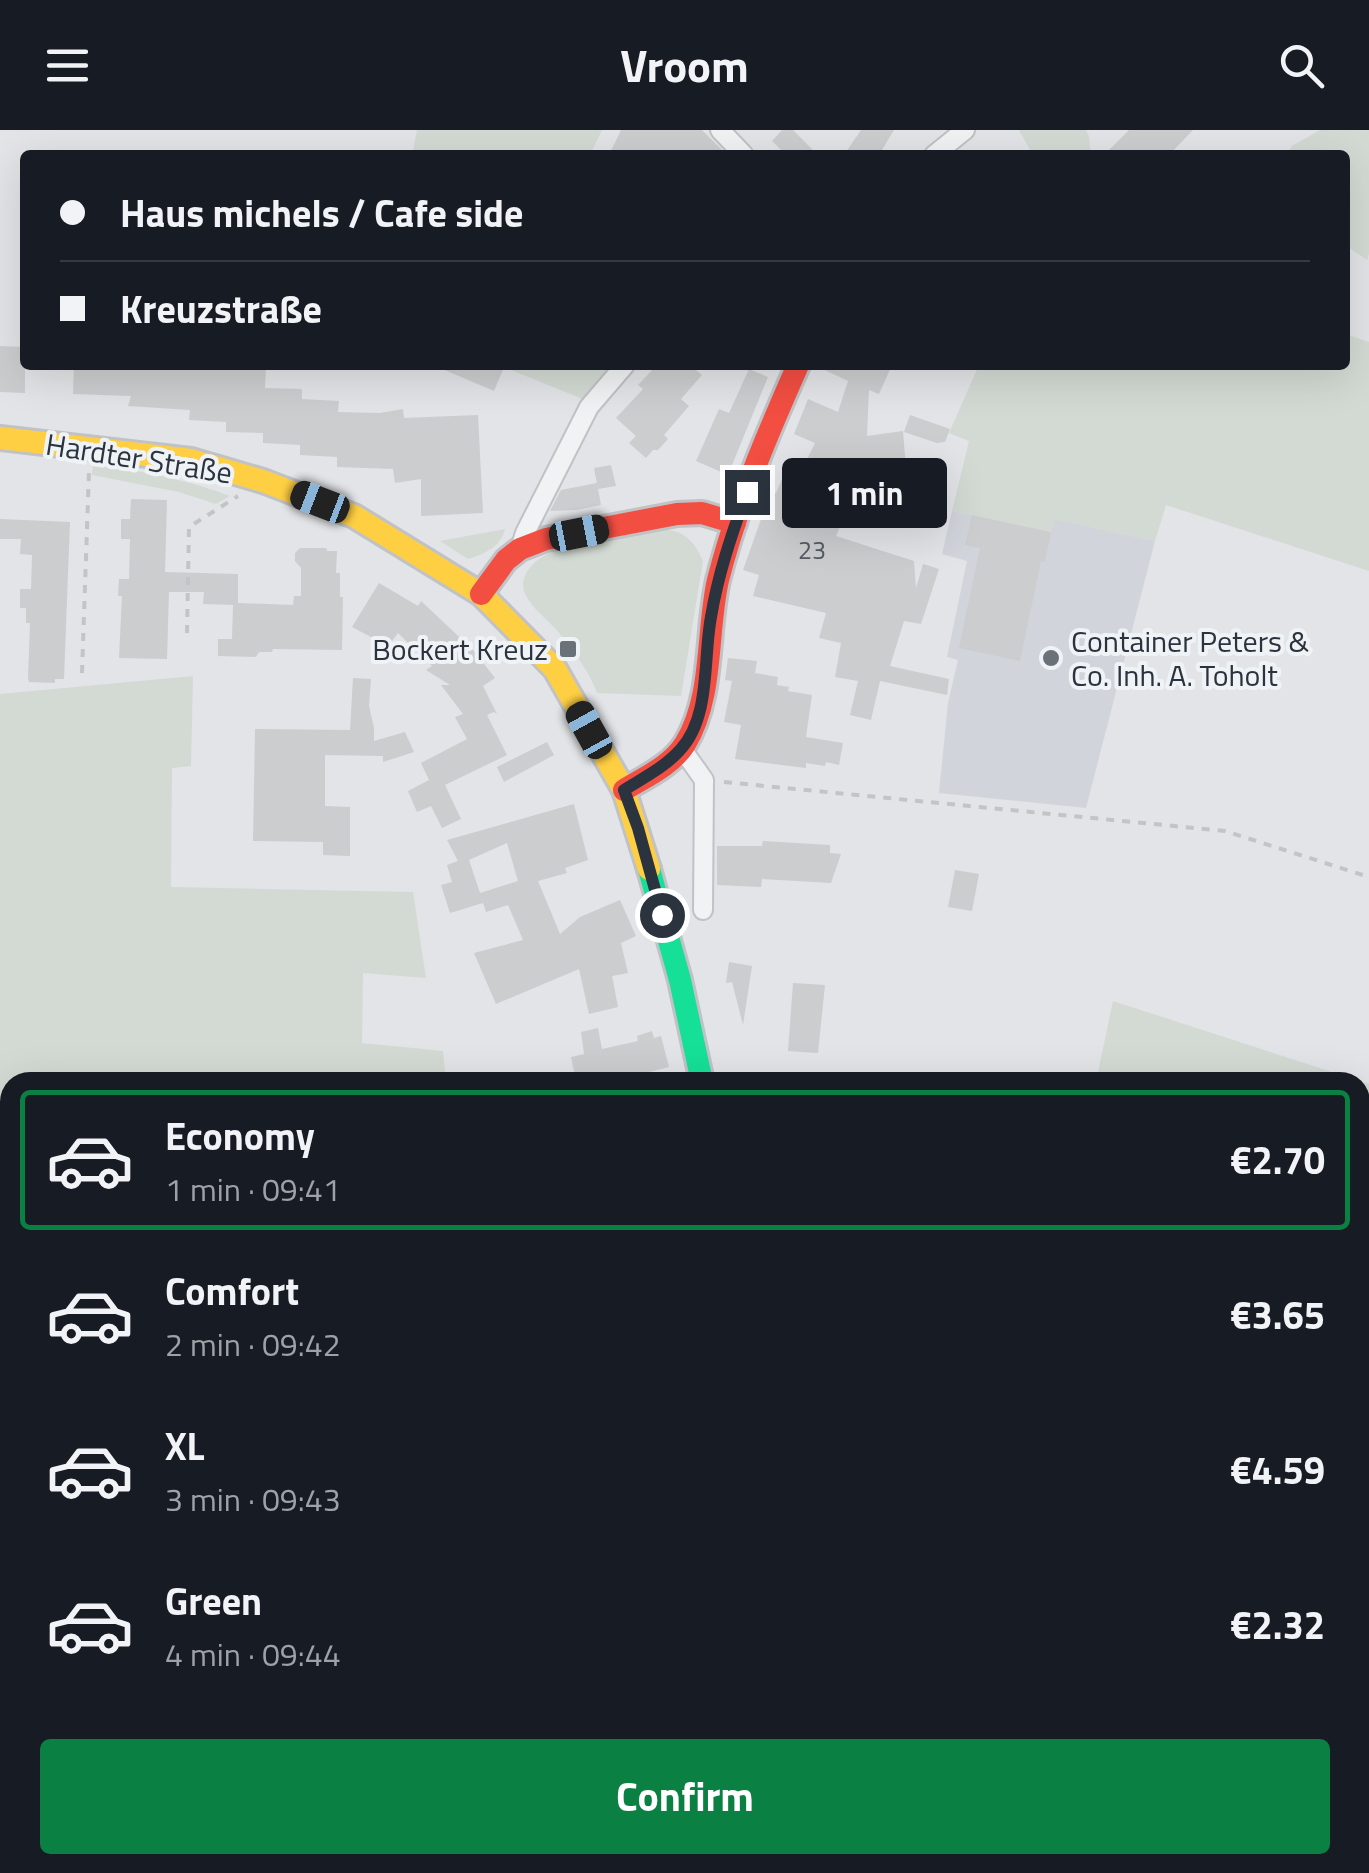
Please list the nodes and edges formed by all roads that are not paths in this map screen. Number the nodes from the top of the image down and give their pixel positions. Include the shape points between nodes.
1 (720, 130) edge
2 (965, 130) edge
3 (739, 150) edge
4 (940, 150) edge
5 (621, 370) edge
6 (796, 370) edge
7 (0, 438) edge
8 (735, 523) junction
9 (520, 549) junction
10 (480, 594) junction
11 (682, 749) junction
12 (624, 790) junction
13 (703, 910) dead end
14 (700, 1072) edge

1 - 3 street
2 - 4 street
5 - 9 street via 589,407
6 - 8 main road
7 - 10 main road, Hardter Straße via 191,460 263,480 354,516
8 - 9 main road via 676,514
8 - 11 main road via 710,621 704,696
9 - 10 main road
10 - 12 main road, Hardter Straße via 554,669
11 - 12 main road
11 - 13 street via 704,780
12 - 14 main road, Hardter Straße

